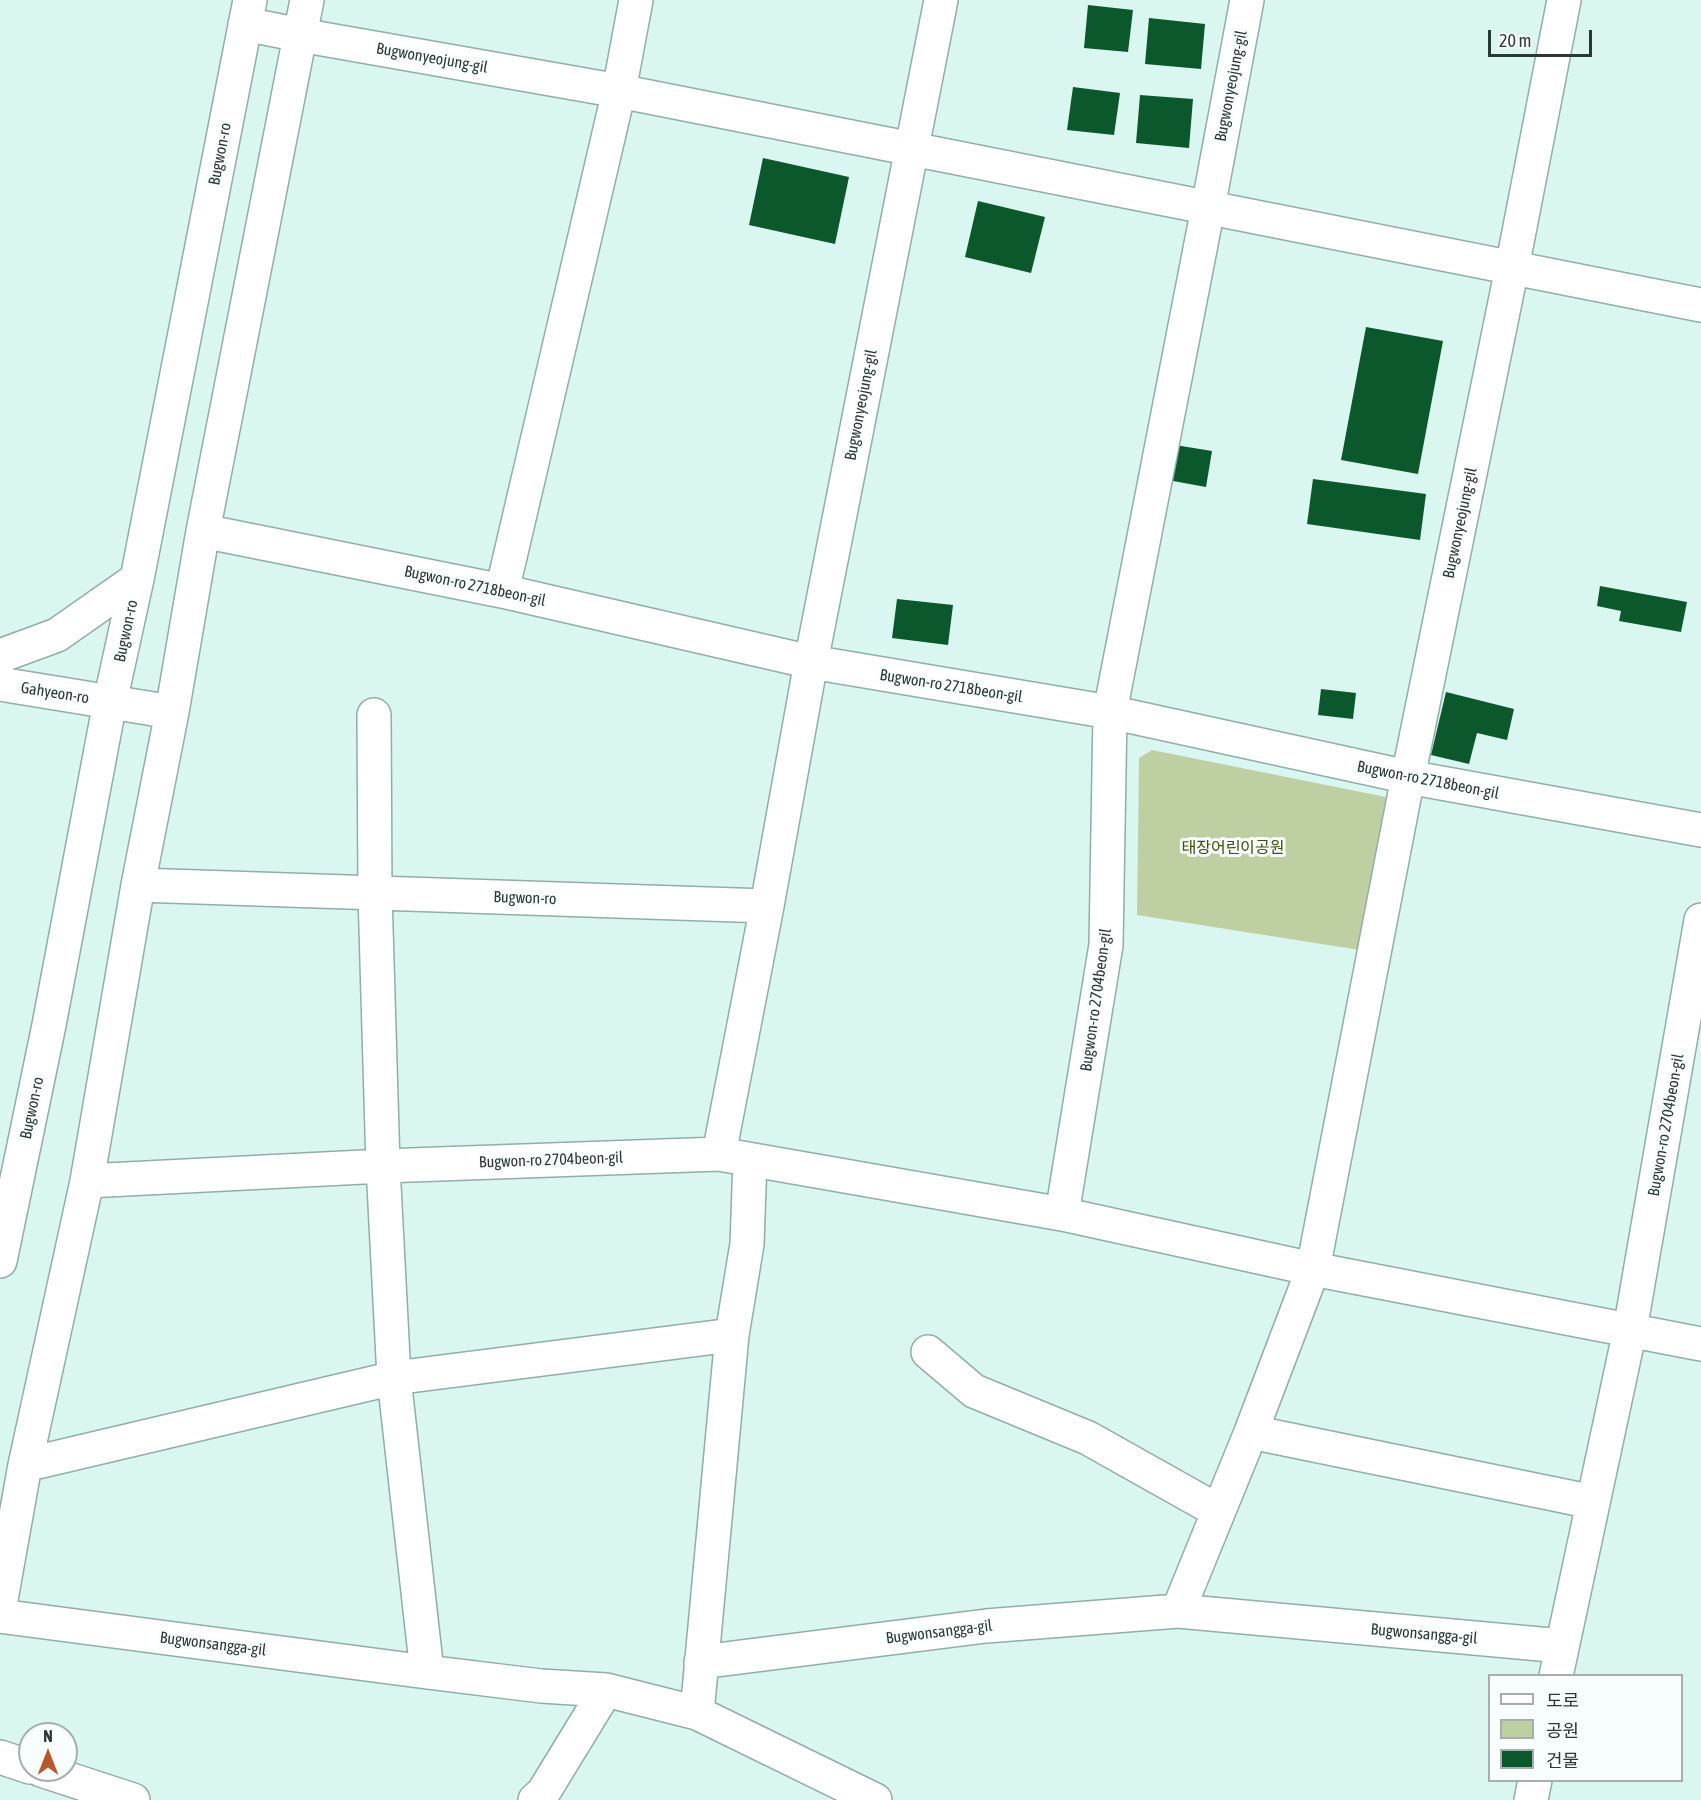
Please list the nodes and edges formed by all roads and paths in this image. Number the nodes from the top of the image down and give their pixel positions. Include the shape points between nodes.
1 (307, 0) edge
2 (636, 0) edge
3 (941, 0) edge
4 (1247, 0) edge
5 (1564, 0) edge
6 (248, 12) edge
7 (300, 35) junction
8 (619, 91) junction
9 (911, 149) junction
10 (1208, 208) junction
11 (1512, 268) junction
12 (1701, 305) edge
13 (203, 531) junction
14 (137, 579) junction
15 (502, 591) junction
16 (0, 656) edge
17 (811, 662) junction
18 (0, 684) edge
19 (111, 702) junction
20 (172, 712) junction
21 (1110, 712) junction
22 (374, 715) dead end
23 (1408, 777) junction
24 (1701, 830) edge
25 (138, 885) junction
26 (375, 894) junction
27 (767, 906) junction
28 (1701, 920) edge
29 (734, 1157) junction
30 (383, 1166) junction
31 (87, 1180) junction
32 (1062, 1215) junction
33 (0, 1261) edge
34 (1313, 1269) junction
35 (1630, 1330) junction
36 (732, 1335) junction
37 (1701, 1344) edge
38 (928, 1352) dead end
39 (394, 1378) junction
40 (1251, 1432) junction
41 (25, 1465) junction
42 (1593, 1502) junction
43 (1218, 1511) junction
44 (0, 1605) edge
45 (1178, 1611) junction
46 (0, 1616) edge
47 (1559, 1661) edge
48 (701, 1662) junction
49 (427, 1672) junction
50 (606, 1690) junction
51 (697, 1713) junction
52 (0, 1757) edge
53 (18, 1763) edge
54 (78, 1782) edge
55 (1534, 1782) edge
56 (133, 1800) edge
57 (535, 1800) edge
58 (875, 1800) edge
59 (1530, 1800) edge

1 - 7 street
2 - 8 street
3 - 9 street, Bugwonyeojung-gil
4 - 10 street, Bugwonyeojung-gil
5 - 11 street, Bugwonyeojung-gil
6 - 7 street, Bugwonyeojung-gil
6 - 14 street, Bugwon-ro
7 - 8 street, Bugwonyeojung-gil
7 - 13 street
8 - 9 street, Bugwonyeojung-gil
8 - 15 street
9 - 10 street, Bugwonyeojung-gil
9 - 17 street, Bugwonyeojung-gil
10 - 11 street, Bugwonyeojung-gil
10 - 21 street, Bugwonyeojung-gil
11 - 12 street, Bugwonyeojung-gil
11 - 23 street, Bugwonyeojung-gil
13 - 15 street, Bugwon-ro 2718beon-gil
13 - 20 street
14 - 16 street via 57,635
14 - 19 street, Bugwon-ro
15 - 17 street, Bugwon-ro 2718beon-gil
17 - 21 street, Bugwon-ro 2718beon-gil
17 - 27 street
18 - 19 street, Gahyeon-ro
19 - 20 street, Gahyeon-ro
19 - 33 street, Bugwon-ro via 50,1025
20 - 25 street
21 - 23 street, Bugwon-ro 2718beon-gil
21 - 32 street, Bugwon-ro 2704beon-gil via 1106,945
22 - 26 street
23 - 24 street, Bugwon-ro 2718beon-gil
23 - 34 street
25 - 26 street, Bugwon-ro
25 - 31 street
26 - 27 street, Bugwon-ro
26 - 30 street
27 - 29 street
28 - 35 street, Bugwon-ro 2704beon-gil
29 - 30 street, Bugwon-ro 2704beon-gil
29 - 32 street, Bugwon-ro 2704beon-gil
29 - 36 street via 747,1244
30 - 31 street, Bugwon-ro 2704beon-gil
30 - 39 street
31 - 41 street
32 - 34 street, Bugwon-ro 2704beon-gil
34 - 35 street, Bugwon-ro 2704beon-gil
34 - 40 street
35 - 37 street, Bugwon-ro 2704beon-gil
35 - 42 street, Bugwonsangga-gil
36 - 39 street
36 - 48 street
38 - 43 street via 974,1391 1088,1438
39 - 41 street
39 - 49 street
40 - 42 street
40 - 43 street
41 - 44 street
42 - 47 street, Bugwonsangga-gil
43 - 45 street
45 - 47 street, Bugwonsangga-gil
45 - 48 street, Bugwonsangga-gil via 986,1626
46 - 49 street, Bugwonsangga-gil
48 - 51 street
49 - 50 street, Bugwonsangga-gil
50 - 51 street, Bugwonsangga-gil
50 - 57 street
51 - 58 street, Bugwonsangga-gil
52 - 53 street
54 - 56 street
55 - 59 street

